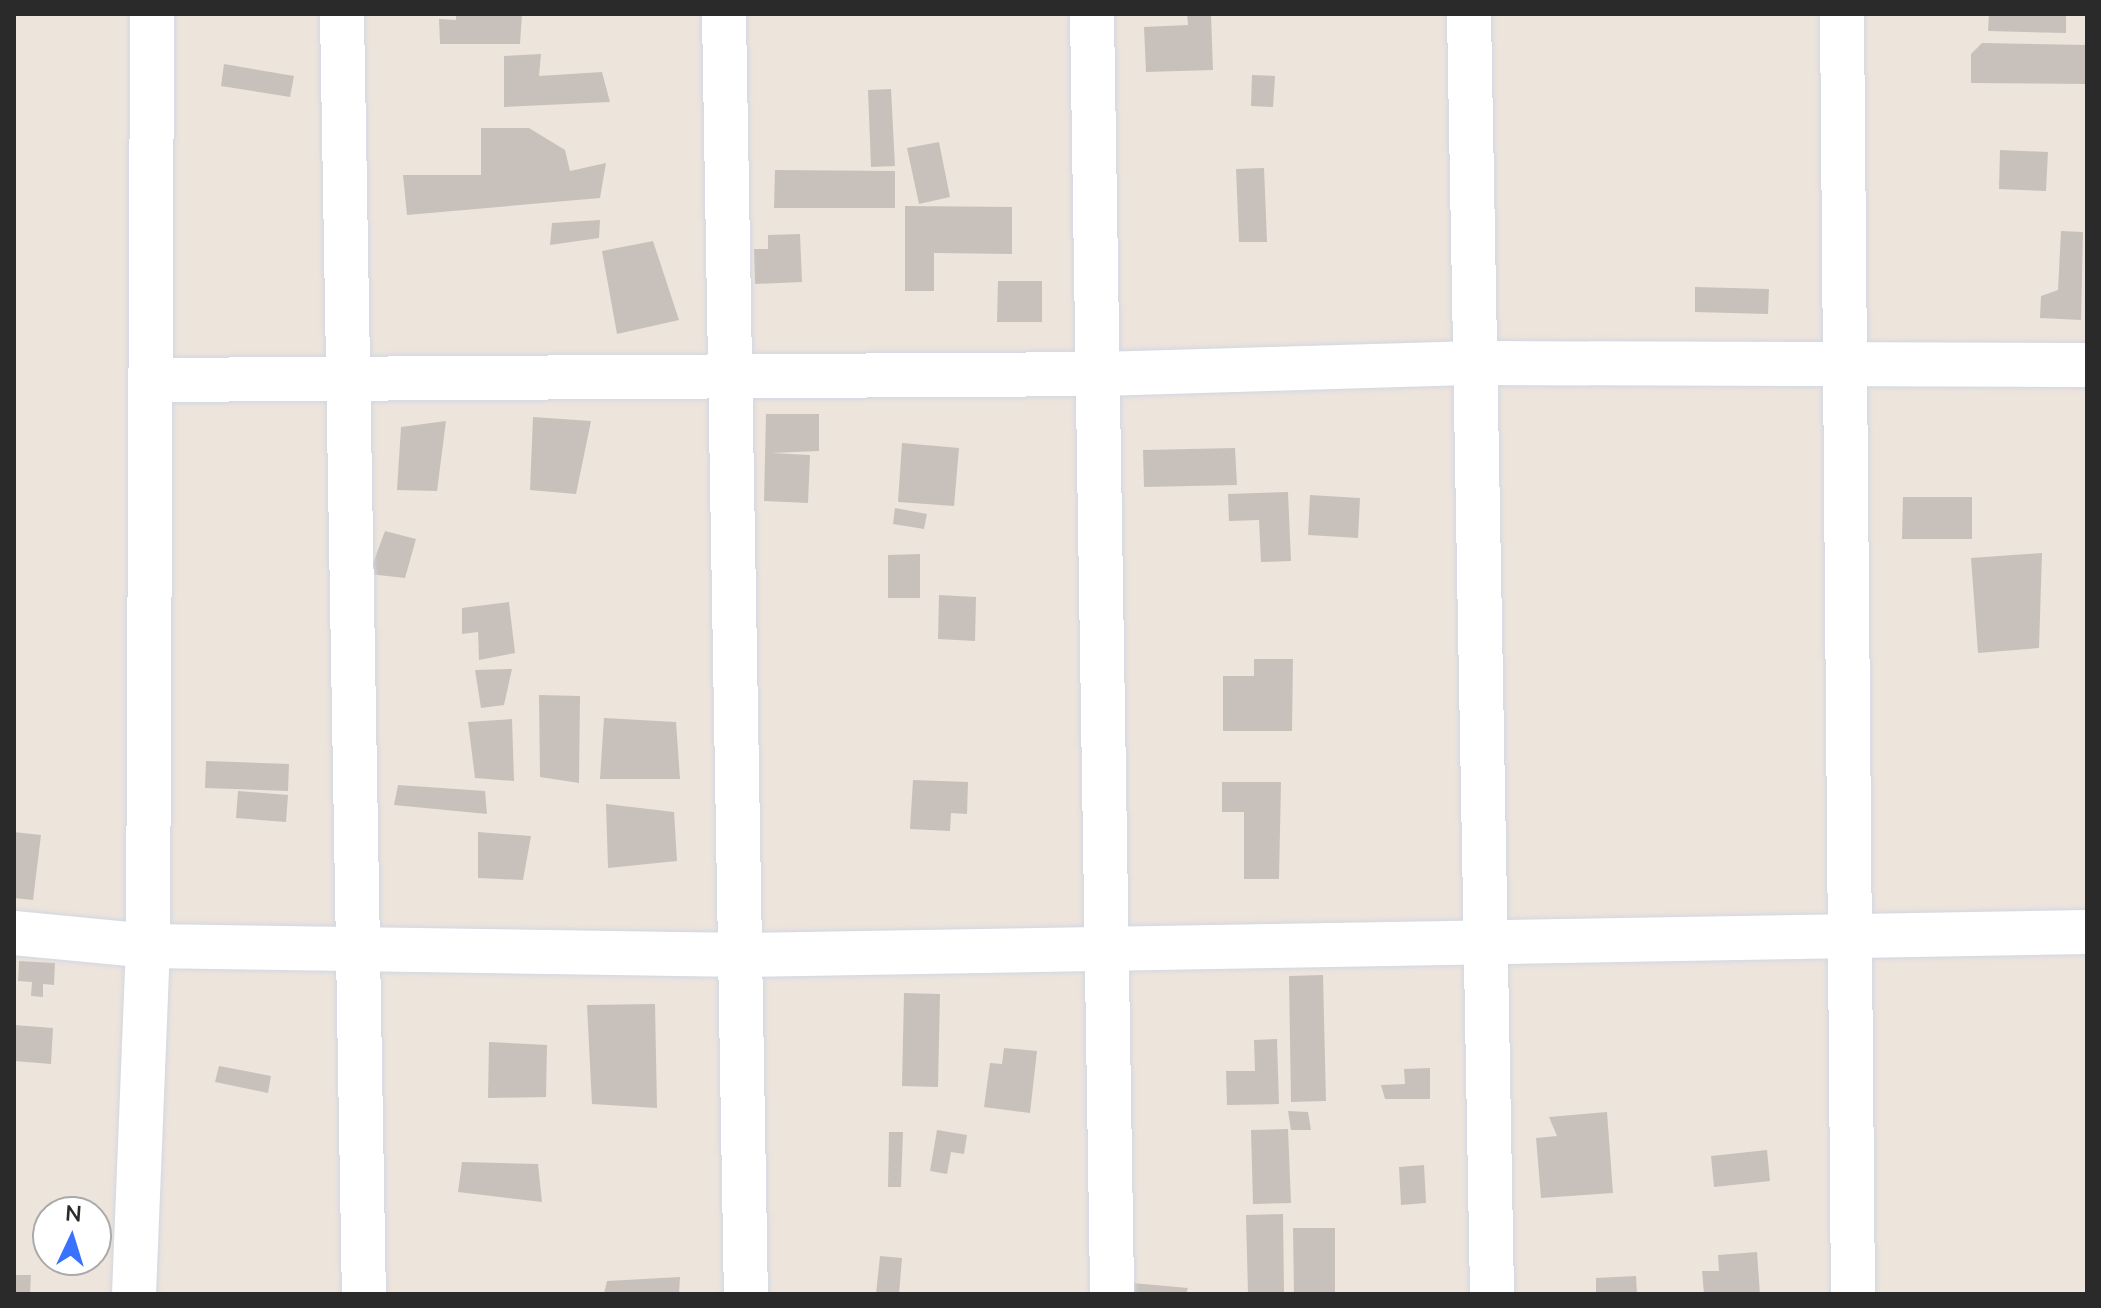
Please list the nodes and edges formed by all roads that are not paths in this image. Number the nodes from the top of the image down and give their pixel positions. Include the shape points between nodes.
1 (152, 14) edge
2 (342, 14) edge
3 (724, 14) edge
4 (1092, 14) edge
5 (1469, 14) edge
6 (1842, 14) edge
7 (1842, 361) junction
8 (1476, 363) junction
9 (2087, 365) edge
10 (348, 374) junction
11 (1101, 374) junction
12 (734, 378) junction
13 (151, 380) junction
14 (2087, 932) edge
15 (14, 933) edge
16 (1849, 936) junction
17 (1482, 945) junction
18 (148, 946) junction
19 (358, 950) junction
20 (1112, 953) junction
21 (743, 955) junction
22 (134, 1294) edge
23 (364, 1294) edge
24 (746, 1294) edge
25 (1112, 1294) edge
26 (1492, 1294) edge
27 (1853, 1294) edge

1 - 13 street
2 - 10 street
3 - 12 street
4 - 11 street
5 - 8 street
6 - 7 street
7 - 8 street
7 - 9 street
7 - 16 street
8 - 11 street
8 - 17 street
10 - 12 street
10 - 13 street
10 - 19 street
11 - 12 street
11 - 20 street
12 - 21 street
13 - 18 street
14 - 16 street
15 - 18 street
16 - 17 street
16 - 27 street
17 - 20 street
17 - 26 street
18 - 19 street
18 - 22 street
19 - 21 street
19 - 23 street
20 - 21 street
20 - 25 street
21 - 24 street

